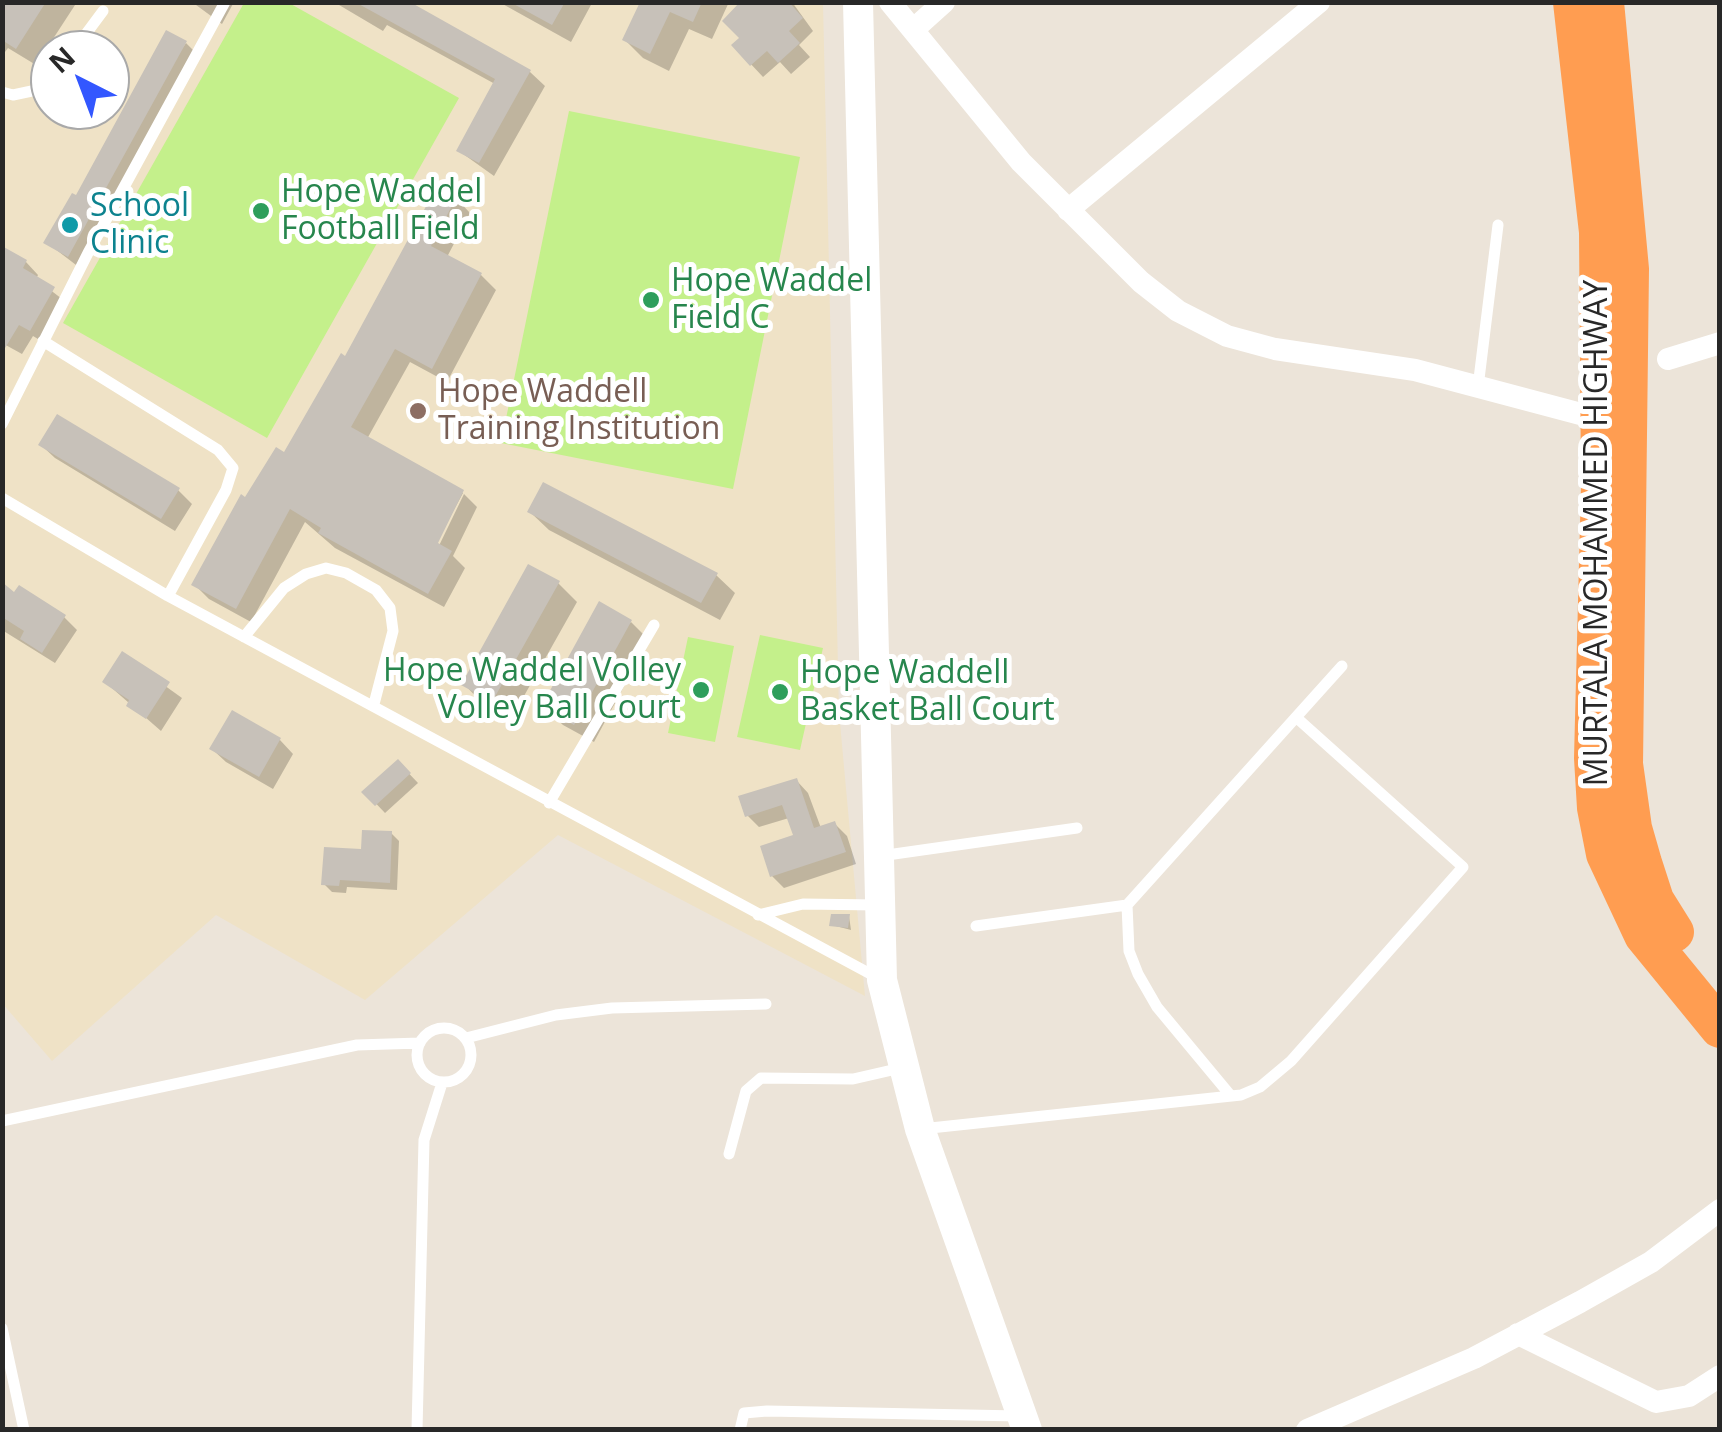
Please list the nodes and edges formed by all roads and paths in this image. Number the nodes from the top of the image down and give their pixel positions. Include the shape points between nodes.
1 (225, 2) edge
2 (858, 2) edge
3 (890, 2) edge
4 (944, 2) edge
5 (1319, 2) edge
6 (1573, 2) edge
7 (1604, 2) edge
8 (103, 11) dead end
9 (914, 29) junction
10 (89, 30) edge
11 (30, 91) edge
12 (2, 92) edge
13 (1068, 210) junction
14 (1498, 225) dead end
15 (43, 341) junction
16 (1720, 343) edge
17 (1668, 360) dead end
18 (1478, 387) junction
19 (1615, 423) junction
20 (2, 424) edge
21 (2, 498) edge
22 (168, 596) junction
23 (654, 625) dead end
24 (244, 636) junction
25 (1342, 666) dead end
26 (374, 704) junction
27 (1298, 719) junction
28 (549, 803) junction
29 (1077, 828) dead end
30 (876, 856) junction
31 (1127, 905) junction
32 (879, 906) junction
33 (758, 915) junction
34 (976, 926) dead end
35 (882, 980) junction
36 (1720, 990) edge
37 (766, 1004) dead end
38 (1720, 1028) edge
39 (466, 1038) junction
40 (420, 1043) junction
41 (901, 1068) junction
42 (442, 1083) junction
43 (1231, 1096) junction
44 (2, 1121) edge
45 (920, 1129) junction
46 (729, 1154) dead end
47 (1720, 1210) edge
48 (2, 1328) edge
49 (1518, 1334) junction
50 (1720, 1376) edge
51 (1025, 1423) edge
52 (24, 1430) edge
53 (417, 1430) edge
54 (740, 1430) edge
55 (1307, 1430) edge

1 - 15 lane
2 - 30 street
3 - 9 street
4 - 9 street
5 - 13 street
6 - 19 highway, MURTALA MOHAMMED HIGHWAY
7 - 19 highway, MURTALA MOHAMMED HIGHWAY via 1629,269
8 - 10 lane
9 - 13 street
11 - 12 lane
13 - 18 street via 1140,282 1227,336
14 - 18 lane
15 - 20 lane
15 - 22 lane via 218,450 233,468
16 - 17 street
18 - 19 street
19 - 36 highway, MURTALA MOHAMMED HIGHWAY via 1624,764 1632,828 1654,900
19 - 38 highway, MURTALA MOHAMMED HIGHWAY via 1594,758 1606,854 1644,935
21 - 22 lane
22 - 24 lane
23 - 28 lane
24 - 26 lane
24 - 26 lane via 284,588 306,574 326,568 346,573 376,590 390,608 393,631
25 - 27 lane
26 - 28 lane
27 - 31 lane
27 - 43 lane via 1463,867 1292,1061 1260,1087
28 - 33 lane
29 - 30 lane
30 - 32 street
31 - 34 lane
31 - 43 lane via 1138,974
32 - 33 lane via 803,904
32 - 35 street
33 - 35 lane
35 - 41 street
37 - 39 lane via 612,1008
39 - 40 lane via 442,1028
39 - 42 lane via 472,1055 466,1072
40 - 42 lane via 420,1069
40 - 44 lane via 357,1045
41 - 45 street
41 - 46 lane via 853,1080 761,1078 746,1090
42 - 53 lane via 424,1140
43 - 45 lane
45 - 51 street
47 - 49 street via 1651,1262
48 - 52 lane
49 - 50 street via 1656,1402 1689,1396
49 - 55 street
51 - 54 lane via 767,1411 744,1413

